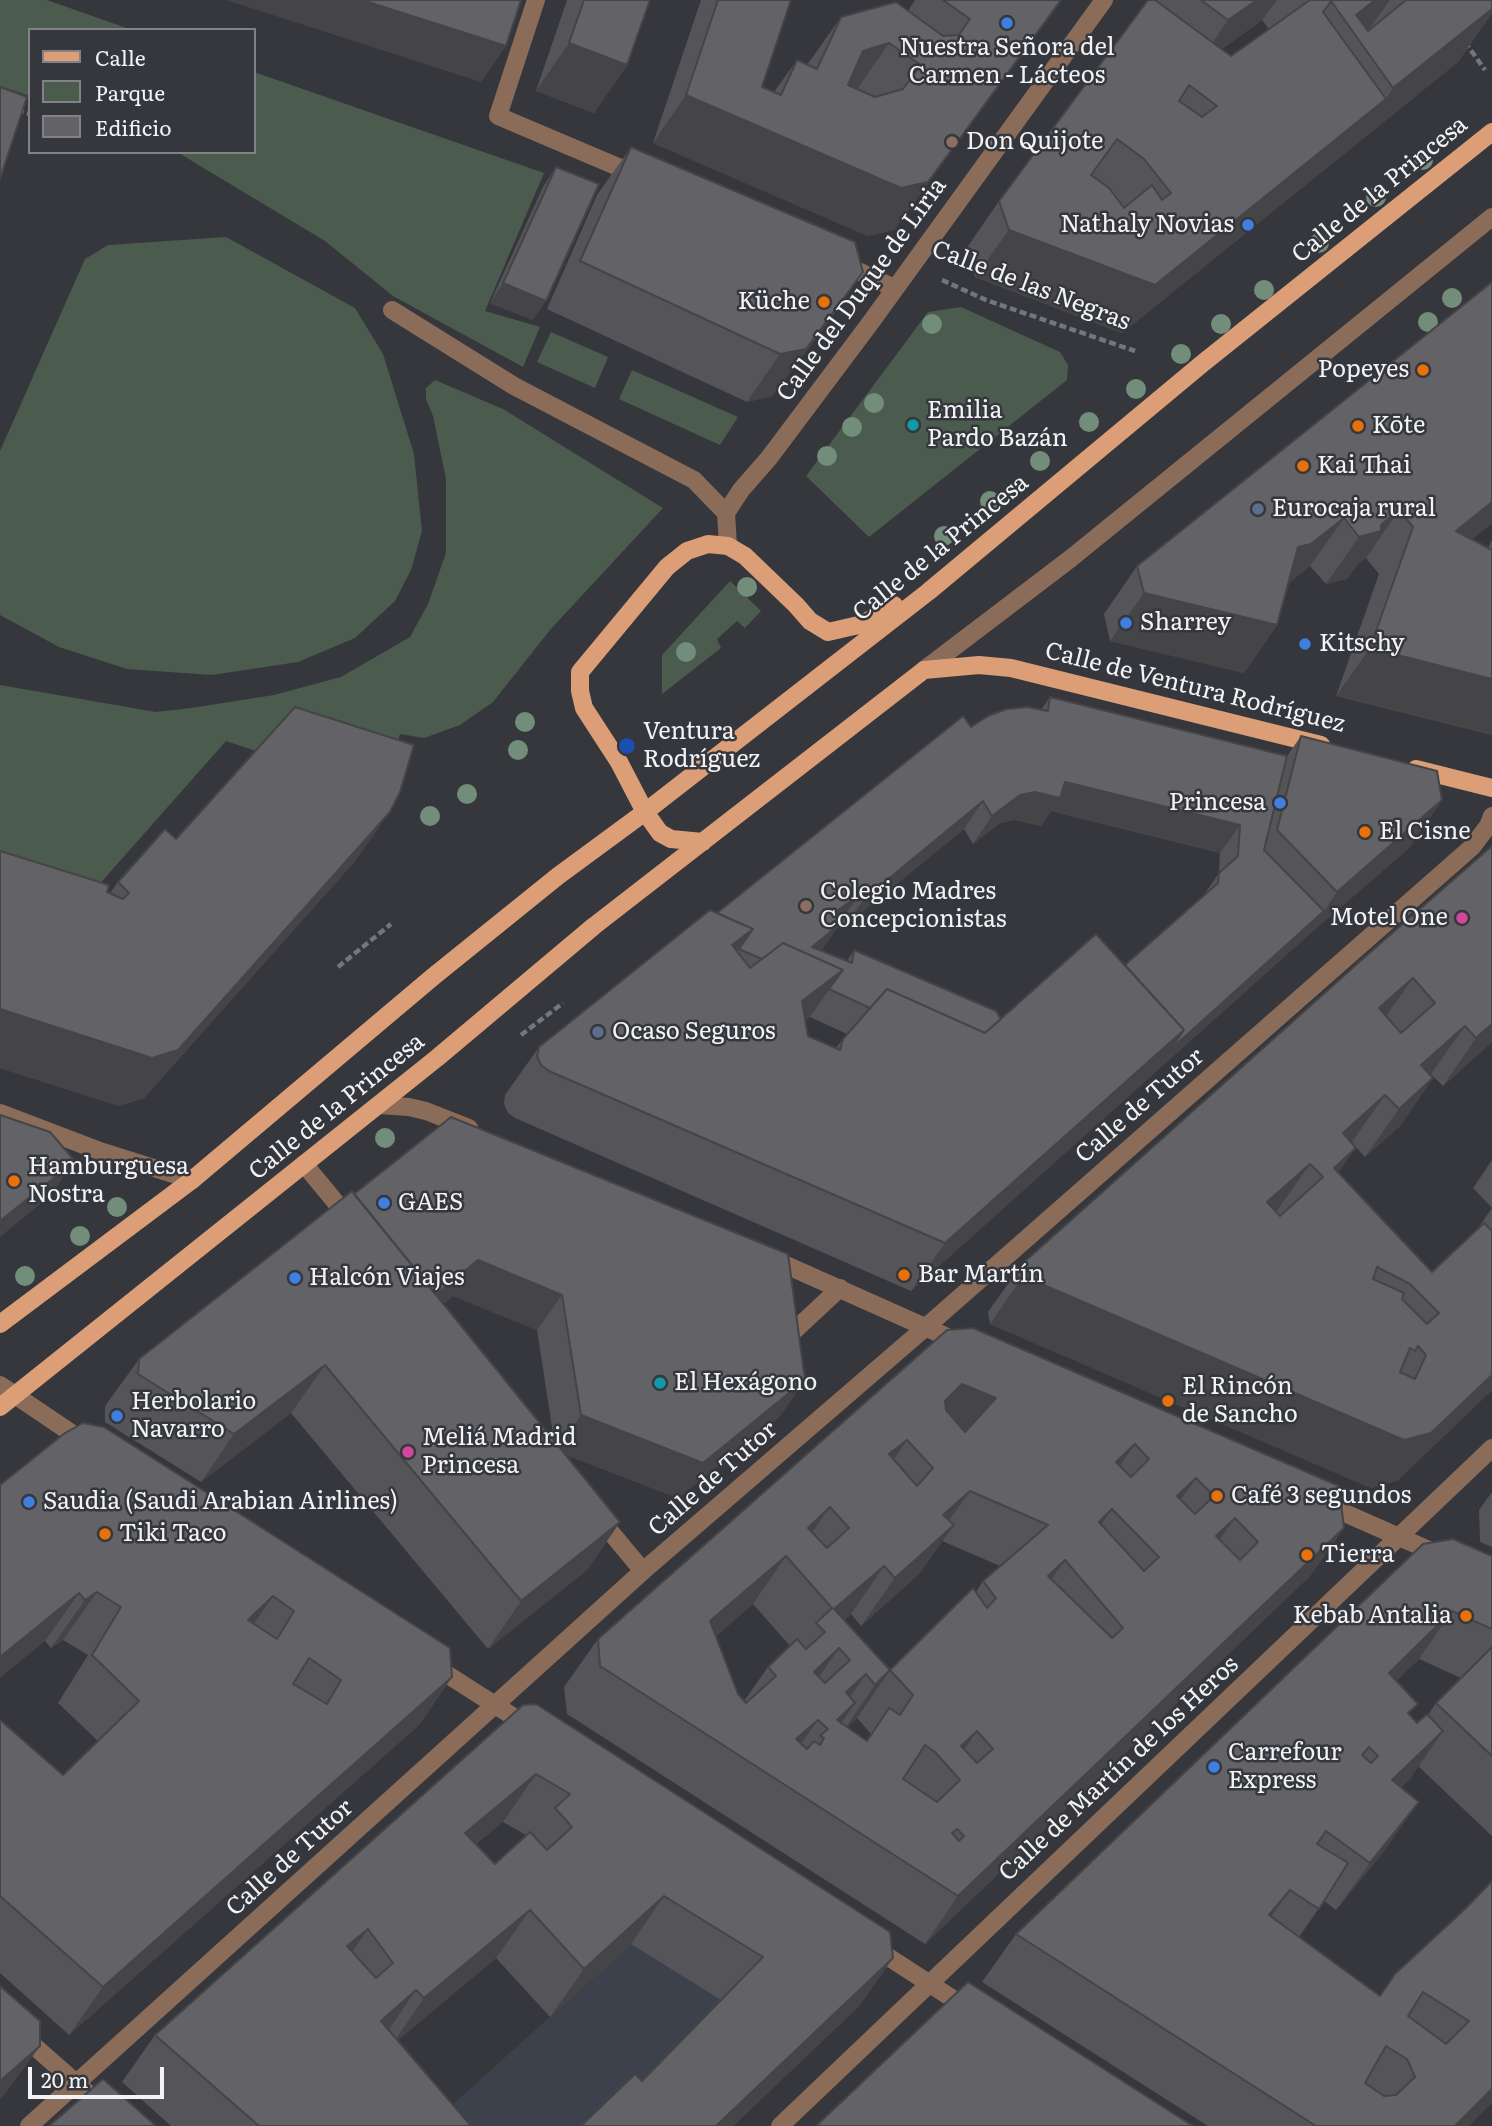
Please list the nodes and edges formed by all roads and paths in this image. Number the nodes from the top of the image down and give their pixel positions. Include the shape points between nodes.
1 (536, 0) edge
2 (1104, 0) edge
3 (1463, 38) edge
4 (1485, 70) edge
5 (10, 107) edge
6 (28, 113) edge
7 (1492, 132) edge
8 (650, 181) edge
9 (1492, 217) edge
10 (827, 257) edge
11 (911, 265) junction
12 (894, 288) junction
13 (392, 310) dead end
14 (1135, 351) dead end
15 (726, 513) junction
16 (728, 546) junction
17 (928, 592) junction
18 (924, 670) junction
19 (1334, 748) edge
20 (1399, 765) edge
21 (1492, 788) edge
22 (645, 812) junction
23 (1492, 816) edge
24 (703, 842) junction
25 (391, 924) dead end
26 (338, 967) dead end
27 (563, 1003) dead end
28 (522, 1035) dead end
29 (379, 1105) junction
30 (0, 1113) edge
31 (484, 1135) edge
32 (304, 1164) junction
33 (192, 1180) junction
34 (347, 1216) edge
35 (751, 1250) edge
36 (840, 1288) junction
37 (0, 1324) edge
38 (926, 1327) junction
39 (976, 1350) edge
40 (771, 1351) edge
41 (0, 1385) edge
42 (17, 1396) junction
43 (0, 1407) edge
44 (1492, 1448) edge
45 (98, 1451) edge
46 (1302, 1494) edge
47 (590, 1507) edge
48 (1399, 1537) junction
49 (1457, 1562) edge
50 (643, 1571) junction
51 (414, 1653) edge
52 (495, 1706) junction
53 (542, 1736) edge
54 (858, 1938) edge
55 (929, 1983) junction
56 (0, 2016) edge
57 (984, 2019) edge
58 (76, 2084) junction
59 (29, 2126) edge
60 (125, 2126) edge
61 (780, 2126) edge

1 - 8 street via 498,116
2 - 11 street, Calle del Duque de Liria
3 - 4 path
5 - 6 path
7 - 17 main road, Calle de la Princesa via 1203,363
9 - 18 street, Calle de la Princesa via 1070,559
10 - 12 street
11 - 12 street, Calle del Duque de Liria
11 - 14 path, Calle de las Negras via 986,300
12 - 15 street, Calle del Duque de Liria
13 - 15 street via 514,386 694,480
15 - 16 street
16 - 17 main road via 828,632 863,624
16 - 22 main road via 708,544 687,551 667,567 580,672 584,708
17 - 22 main road, Calle de la Princesa
18 - 19 main road, Calle de Ventura Rodríguez via 979,665 1011,668
18 - 24 main road, Calle de la Princesa
20 - 21 main road
22 - 24 main road via 660,833 671,839
22 - 33 main road, Calle de la Princesa via 444,967
23 - 38 street, Calle de Tutor via 1472,846
24 - 29 main road, Calle de la Princesa
25 - 26 path
27 - 28 path
29 - 31 street via 426,1111
29 - 32 main road, Calle de la Princesa
30 - 33 street
32 - 34 street
32 - 42 main road, Calle de la Princesa
33 - 37 main road, Calle de la Princesa
35 - 36 street
36 - 38 street
36 - 40 street
38 - 39 street
38 - 50 street, Calle de Tutor
41 - 42 street
42 - 43 main road, Calle de la Princesa
42 - 45 street
44 - 48 street, Calle de Martín de los Heros
46 - 48 street
47 - 50 street
48 - 49 street
48 - 55 street, Calle de Martín de los Heros
50 - 52 street, Calle de Tutor
51 - 52 street
52 - 53 street
52 - 58 street, Calle de Tutor
54 - 55 street
55 - 57 street
55 - 61 street, Calle de Martín de los Heros
56 - 58 street
58 - 59 street, Calle de Tutor
58 - 60 street

